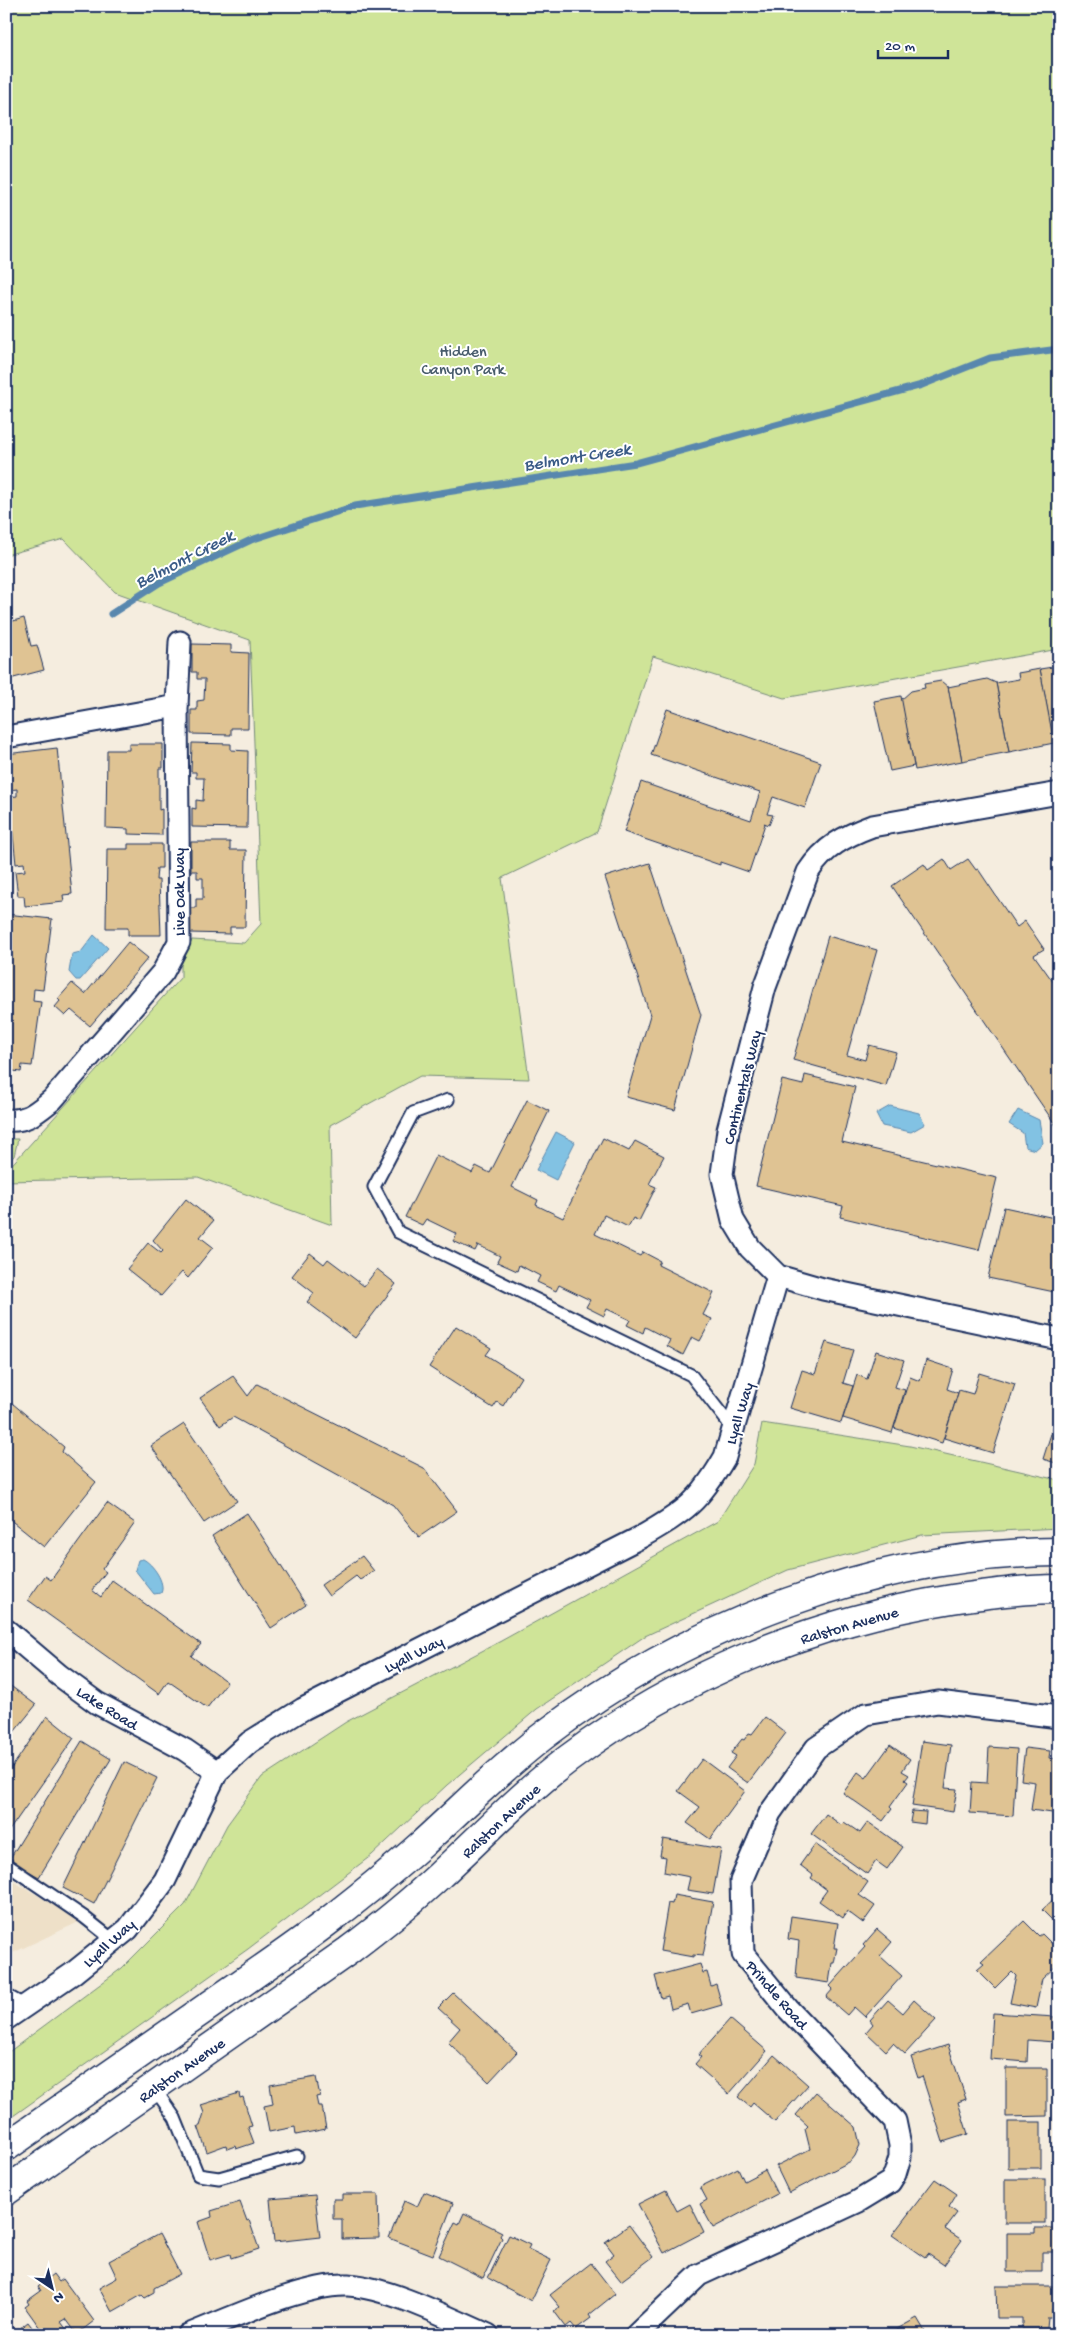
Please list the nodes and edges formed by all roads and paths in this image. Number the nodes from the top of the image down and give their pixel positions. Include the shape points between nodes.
1 (180, 642) dead end
2 (178, 706) junction
3 (6, 737) edge
4 (1059, 793) edge
5 (448, 1100) dead end
6 (6, 1120) edge
7 (778, 1276) junction
8 (1059, 1339) edge
9 (734, 1430) junction
10 (1059, 1552) edge
11 (1059, 1590) edge
12 (6, 1630) edge
13 (1059, 1717) edge
14 (218, 1772) junction
15 (6, 1864) edge
16 (113, 1940) junction
17 (6, 1995) edge
18 (26, 2006) junction
19 (6, 2019) edge
20 (154, 2088) junction
21 (6, 2147) edge
22 (297, 2156) dead end
23 (6, 2191) edge
24 (188, 2335) edge
25 (488, 2335) edge
26 (636, 2335) edge

1 - 2 street, Live Oak Way
2 - 3 street
2 - 6 street, Live Oak Way via 179,942 163,972 52,1100 31,1117 20,1121
4 - 7 street, Continentals Way via 872,826 835,843 817,858 808,872 765,986 728,1130 722,1174 733,1220 750,1248
5 - 9 lane via 412,1114 374,1186 398,1232 691,1375
7 - 8 street, Continentals Way via 823,1290
7 - 9 street, Lyall Way
9 - 14 street, Lyall Way via 725,1457 710,1483 695,1502 676,1517 303,1709 250,1742
10 - 21 main road via 928,1565 866,1578 750,1616 646,1667 548,1732 328,1921
11 - 20 main road, Ralston Avenue via 988,1594 868,1616 758,1652 661,1700 568,1760 525,1795 395,1916 348,1952
12 - 14 street, Lake Road via 97,1703 185,1750
13 - 26 street, Prindle Road via 938,1702 866,1714 816,1748 770,1812 741,1881 743,1954 788,2010 895,2121 900,2157 895,2174 888,2183 857,2202 699,2275
14 - 16 street, Lyall Way via 165,1880 128,1929
15 - 16 lane
16 - 18 street, Lyall Way
17 - 18 lane
18 - 19 street, Lyall Way
20 - 22 lane via 176,2118 198,2175 219,2178
20 - 23 main road, Ralston Avenue
24 - 25 street via 308,2290 348,2285 394,2296

